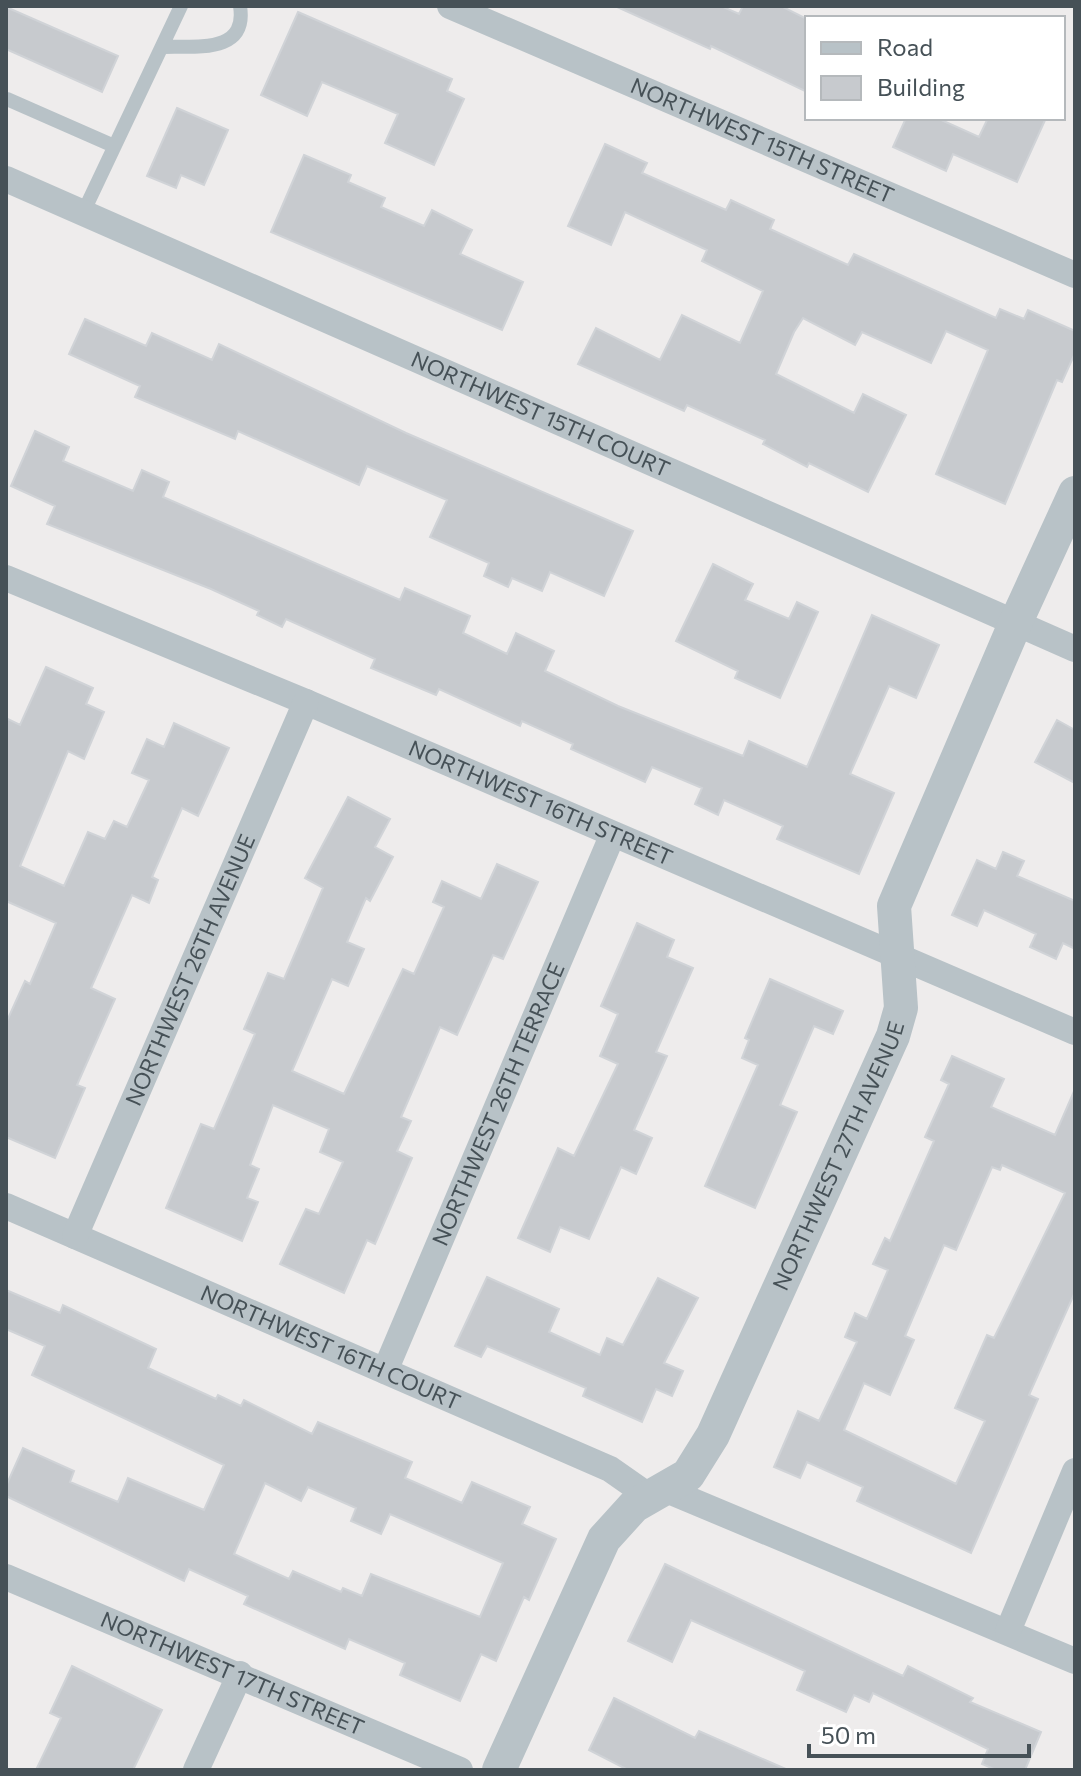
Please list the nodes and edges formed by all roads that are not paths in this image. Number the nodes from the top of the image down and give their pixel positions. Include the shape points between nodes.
1 (181, 6) edge
2 (240, 6) edge
3 (450, 6) edge
4 (162, 47) junction
5 (7, 99) edge
6 (114, 146) junction
7 (6, 179) edge
8 (83, 213) junction
9 (1075, 275) edge
10 (1075, 493) edge
11 (6, 578) edge
12 (1015, 624) junction
13 (1075, 649) edge
14 (306, 702) junction
15 (612, 836) junction
16 (897, 954) junction
17 (1075, 1032) edge
18 (6, 1206) edge
19 (75, 1236) junction
20 (385, 1371) junction
21 (1075, 1471) edge
22 (657, 1493) junction
23 (6, 1577) edge
24 (1008, 1631) junction
25 (1075, 1661) edge
26 (240, 1674) junction
27 (196, 1770) edge
28 (460, 1770) edge
29 (499, 1770) edge

1 - 4 lane
2 - 4 lane via 228,41 213,47
3 - 9 street, NORTHWEST 15TH STREET
4 - 6 lane
5 - 6 lane
6 - 8 lane
7 - 8 street, NORTHWEST 15TH COURT
8 - 12 street, NORTHWEST 15TH COURT
10 - 12 street, NORTHWEST 27TH AVENUE
11 - 14 street, NORTHWEST 16TH STREET
12 - 13 street, NORTHWEST 15TH COURT
12 - 16 street, NORTHWEST 27TH AVENUE via 894,906
14 - 15 street, NORTHWEST 16TH STREET
14 - 19 street, NORTHWEST 26TH AVENUE
15 - 16 street, NORTHWEST 16TH STREET
15 - 20 street, NORTHWEST 26TH TERRACE
16 - 17 street, NORTHWEST 16TH STREET
16 - 22 street, NORTHWEST 27TH AVENUE via 901,1008 893,1036 713,1435 688,1475
18 - 19 street, NORTHWEST 16TH COURT
19 - 20 street, NORTHWEST 16TH COURT
20 - 22 street, NORTHWEST 16TH COURT
21 - 24 street
22 - 24 street, NORTHWEST 16TH COURT
22 - 29 street, NORTHWEST 27TH AVENUE via 634,1506 604,1539
23 - 26 street, NORTHWEST 17TH STREET
24 - 25 street, NORTHWEST 16TH COURT
26 - 27 street
26 - 28 street, NORTHWEST 17TH STREET

